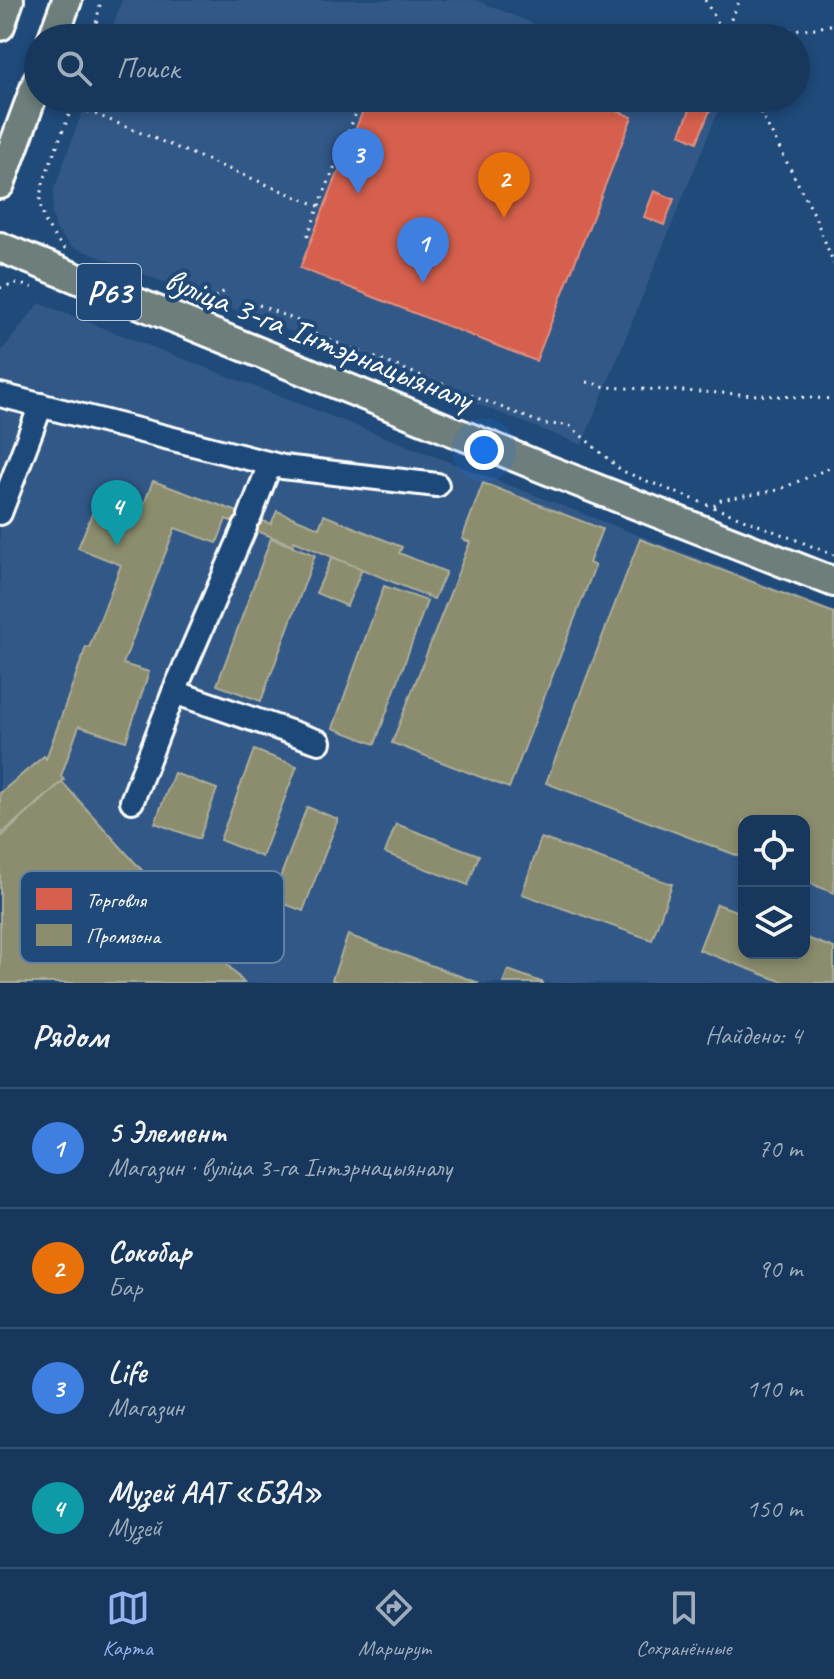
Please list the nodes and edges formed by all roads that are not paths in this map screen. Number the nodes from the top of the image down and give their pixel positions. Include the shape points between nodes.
1 (9, 0) edge
2 (67, 0) edge
3 (58, 24) edge
4 (0, 26) edge
5 (26, 112) edge
6 (0, 184) edge
7 (0, 247) edge
8 (0, 395) edge
9 (41, 405) junction
10 (270, 464) junction
11 (437, 485) dead end
12 (0, 513) edge
13 (834, 582) edge
14 (174, 692) junction
15 (319, 742) dead end
16 (132, 801) dead end

1 - 4 main road
2 - 3 main road
5 - 6 main road
7 - 13 main road, вуліца 3-га Інтэрнацыяналу / Р63
8 - 9 lane
9 - 10 lane
9 - 12 lane
10 - 11 lane
10 - 14 lane
14 - 15 lane
14 - 16 lane

